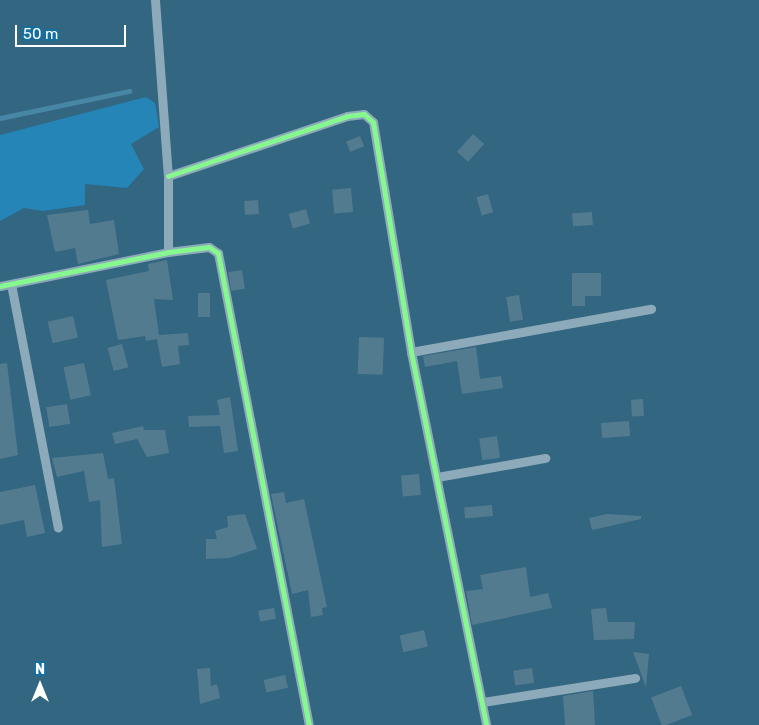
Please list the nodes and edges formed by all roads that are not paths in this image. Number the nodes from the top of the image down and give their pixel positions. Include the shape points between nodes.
1 (155, 0) edge
2 (168, 176) junction
3 (168, 252) junction
4 (11, 284) junction
5 (0, 286) edge
6 (651, 309) dead end
7 (411, 352) junction
8 (545, 458) dead end
9 (437, 476) junction
10 (58, 528) dead end
11 (635, 678) dead end
12 (482, 702) junction
13 (309, 725) edge
14 (486, 725) edge

1 - 2 street
2 - 3 street
2 - 7 street via 364,114 376,131
3 - 4 street
3 - 13 street via 209,247 220,260
4 - 5 street
4 - 10 street
6 - 7 street
7 - 9 street
8 - 9 street
9 - 12 street
11 - 12 street
12 - 14 street

